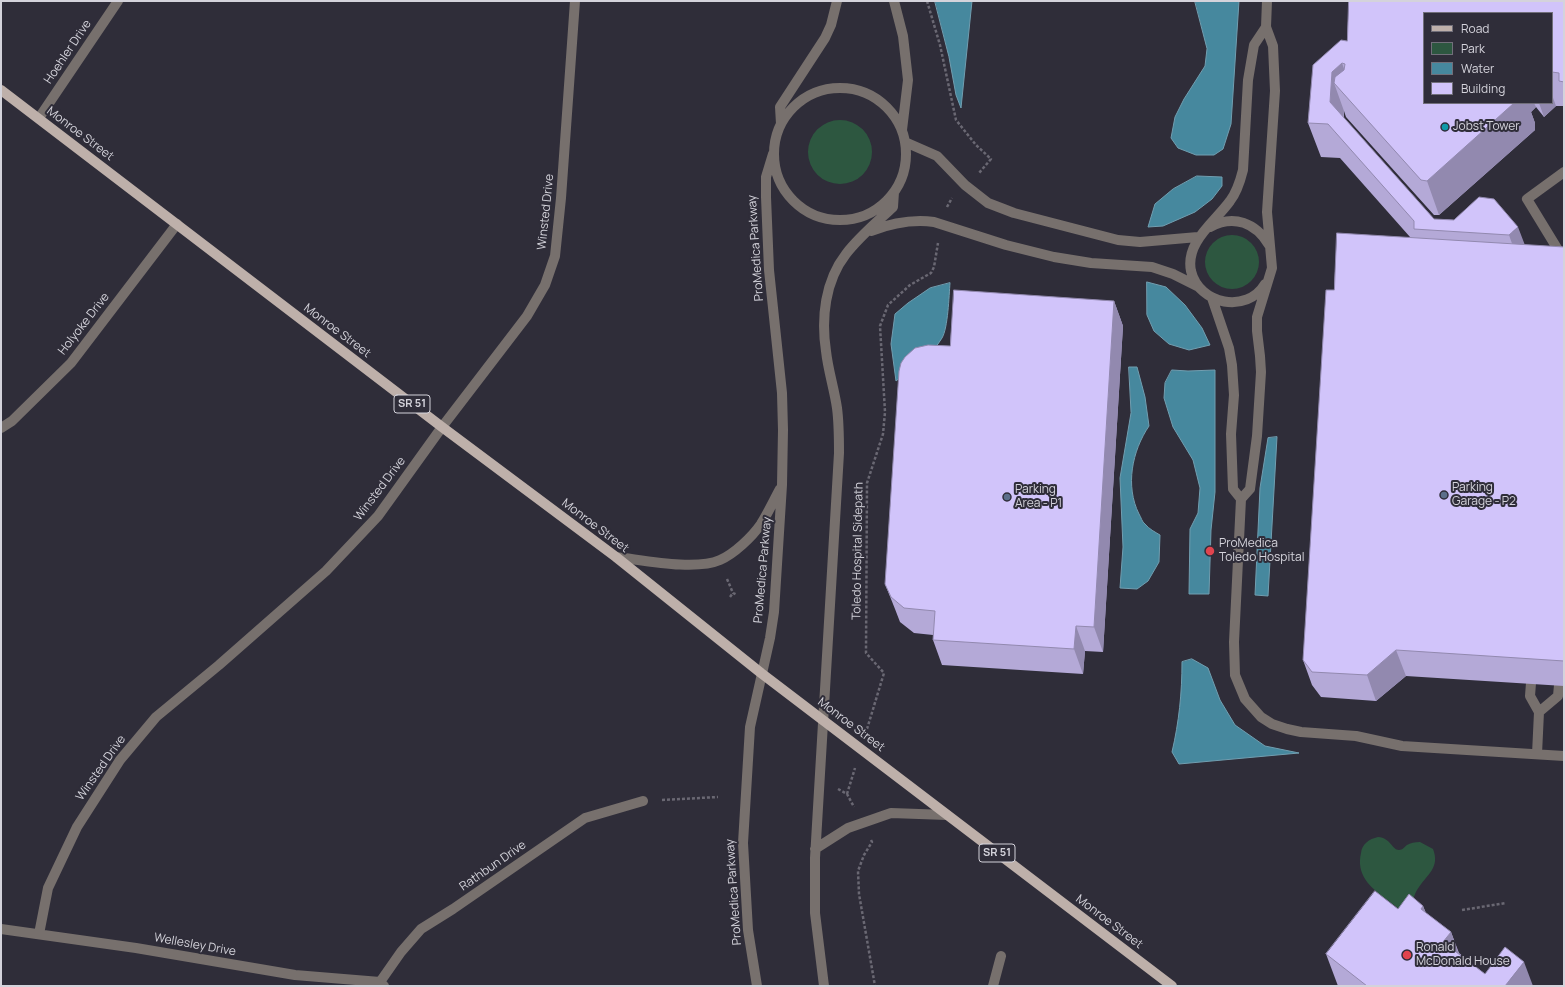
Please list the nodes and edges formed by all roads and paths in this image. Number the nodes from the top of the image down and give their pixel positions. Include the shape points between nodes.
1 (118, 1) edge
2 (575, 1) edge
3 (837, 1) edge
4 (894, 1) edge
5 (927, 1) edge
6 (1267, 1) edge
7 (1266, 27) junction
8 (1, 90) edge
9 (39, 118) junction
10 (781, 124) junction
11 (902, 130) junction
12 (905, 142) junction
13 (773, 154) junction
14 (983, 170) dead end
15 (1564, 172) edge
16 (894, 192) junction
17 (177, 224) junction
18 (1207, 229) junction
19 (865, 233) junction
20 (1198, 237) junction
21 (939, 242) dead end
22 (1270, 247) junction
23 (1563, 261) edge
24 (1270, 277) junction
25 (1200, 288) junction
26 (1212, 298) junction
27 (442, 427) junction
28 (1, 428) edge
29 (782, 485) junction
30 (1241, 500) junction
31 (616, 557) junction
32 (727, 579) dead end
33 (733, 593) junction
34 (737, 595) dead end
35 (730, 596) dead end
36 (761, 673) junction
37 (1531, 683) edge
38 (1559, 685) edge
39 (879, 687) dead end
40 (1539, 712) junction
41 (823, 720) junction
42 (1537, 754) junction
43 (1564, 756) edge
44 (849, 787) dead end
45 (837, 788) dead end
46 (847, 794) junction
47 (718, 796) dead end
48 (643, 801) joint
49 (853, 805) dead end
50 (947, 815) junction
51 (872, 842) dead end
52 (815, 849) junction
53 (1506, 903) dead end
54 (1462, 910) dead end
55 (1, 929) edge
56 (38, 934) junction
57 (1001, 956) dead end
58 (382, 984) edge
59 (757, 986) edge
60 (824, 986) edge
61 (875, 986) edge
62 (993, 986) edge
63 (1172, 986) edge

1 - 9 street, Hoehler Drive
2 - 27 street, Winsted Drive via 555,256 545,285 527,316
3 - 10 street via 825,38 780,107
4 - 11 street via 903,36 908,80
5 - 14 path via 940,45 956,120 991,159
6 - 7 street
7 - 18 street via 1254,45 1248,80 1240,183 1230,201
7 - 22 street via 1273,46 1275,91 1267,202
8 - 9 main road, Monroe Street / SR 51
9 - 17 main road, Monroe Street / SR 51
10 - 11 street via 796,104 807,97 824,90 843,88 868,94 879,100 888,108
10 - 13 street via 775,138
11 - 12 street
12 - 16 street via 905,168
12 - 20 street via 937,156 965,185 988,203 1014,213 1118,240 1140,242
13 - 16 street via 778,179 784,190 802,209 814,215 839,220 864,216 876,210
13 - 29 street, ProMedica Parkway via 766,177 766,197 769,270 782,393
15 - 23 street via 1528,199
16 - 19 street via 893,207
17 - 27 main road, Monroe Street / SR 51
17 - 28 street, Holyoke Drive via 71,363 12,421
18 - 20 street
18 - 22 street via 1217,223 1240,222 1258,230
19 - 25 street via 895,223 924,220 1054,257 1091,263 1157,268
19 - 41 street via 838,266 825,307 824,336 837,408 839,476
20 - 25 street via 1193,248 1191,271
21 - 39 path, Toledo Hospital Sidepath via 931,274 910,285 888,304 880,326 885,412 883,434 867,482 866,653 884,673
22 - 24 street
24 - 26 street via 1257,293 1241,302
24 - 30 street via 1257,324 1261,372 1258,436 1250,489
25 - 26 street
26 - 30 street via 1229,348 1232,366 1233,489
27 - 31 main road, Monroe Street / SR 51
27 - 56 street, Winsted Drive via 378,516 326,571 156,717 120,760 77,827 48,888
29 - 31 street via 760,524 736,550 719,561 676,564
29 - 36 street, ProMedica Parkway via 774,612
30 - 42 street via 1234,675 1245,699 1261,717 1272,724 1300,732 1356,736 1402,746
31 - 36 main road, Monroe Street / SR 51
32 - 33 path
33 - 34 path
33 - 35 path
36 - 41 main road, Monroe Street / SR 51
36 - 59 street, ProMedica Parkway via 750,727 743,843 748,930
37 - 40 street via 1530,696
38 - 40 street via 1558,696
40 - 42 street
41 - 50 main road, Monroe Street / SR 51
41 - 52 street
42 - 43 street
44 - 46 path
45 - 46 path
46 - 49 path
47 - 48 path
48 - 58 street, Rathbun Drive via 585,818 421,929 401,952
50 - 52 street via 891,813 848,828
50 - 63 main road, Monroe Street / SR 51
51 - 61 path via 858,871 859,894
52 - 60 street via 815,913
53 - 54 path
55 - 56 street, Wellesley Drive
56 - 58 street, Wellesley Drive via 295,975
57 - 62 street

